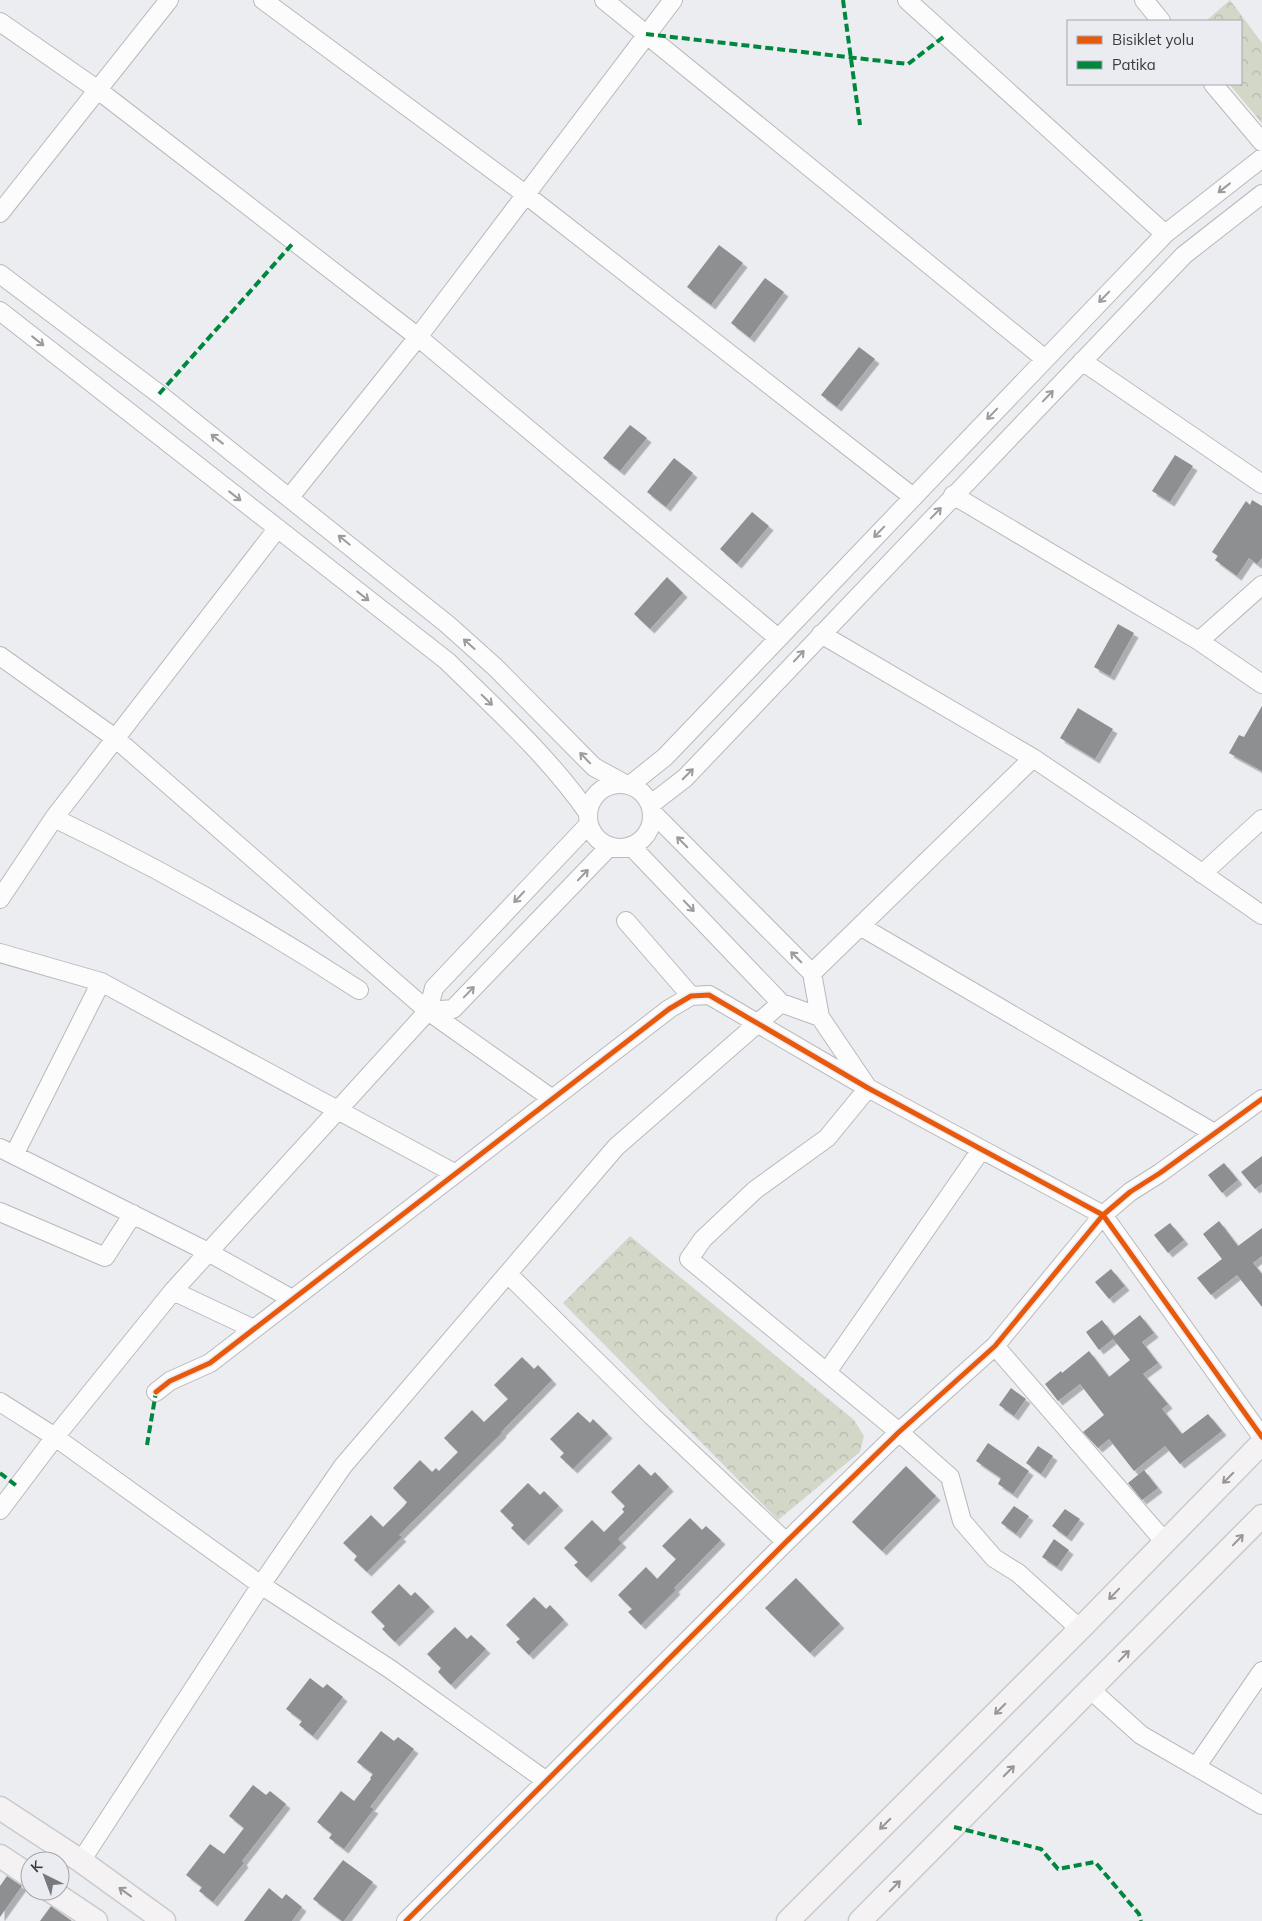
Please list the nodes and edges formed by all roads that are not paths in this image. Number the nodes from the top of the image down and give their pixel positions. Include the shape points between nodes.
1 (169, 0) edge
2 (263, 0) edge
3 (604, 0) edge
4 (672, 0) edge
5 (907, 0) edge
6 (1144, 0) edge
7 (1160, 20) edge
8 (0, 22) edge
9 (646, 34) junction
10 (1214, 85) edge
11 (98, 90) junction
12 (1262, 142) edge
13 (1262, 158) edge
14 (525, 194) junction
15 (1262, 194) edge
16 (0, 213) edge
17 (1165, 234) junction
18 (0, 274) edge
19 (0, 311) edge
20 (418, 337) junction
21 (1045, 359) junction
22 (1082, 361) junction
23 (1262, 484) edge
24 (953, 495) junction
25 (290, 497) junction
26 (912, 497) junction
27 (276, 529) junction
28 (1262, 585) edge
29 (820, 634) junction
30 (778, 638) junction
31 (1199, 641) junction
32 (0, 656) edge
33 (1262, 684) edge
34 (115, 738) junction
35 (1032, 758) junction
36 (628, 784) junction
37 (651, 808) junction
38 (54, 818) junction
39 (588, 818) junction
40 (1262, 819) edge
41 (610, 846) junction
42 (631, 846) junction
43 (1202, 874) junction
44 (0, 899) edge
45 (1262, 915) edge
46 (626, 921) dead end
47 (860, 926) junction
48 (0, 953) edge
49 (812, 973) junction
50 (101, 982) junction
51 (359, 990) dead end
52 (691, 996) junction
53 (781, 1003) junction
54 (428, 1011) junction
55 (820, 1017) junction
56 (756, 1024) junction
57 (868, 1088) junction
58 (551, 1098) junction
59 (1261, 1102) edge
60 (338, 1110) junction
61 (1214, 1133) junction
62 (981, 1150) junction
63 (7, 1151) edge
64 (454, 1173) junction
65 (0, 1212) edge
66 (133, 1214) junction
67 (1103, 1215) junction
68 (208, 1252) junction
69 (508, 1274) junction
70 (173, 1291) junction
71 (292, 1299) junction
72 (254, 1329) junction
73 (996, 1346) junction
74 (827, 1372) junction
75 (156, 1392) dead end
76 (0, 1402) edge
77 (899, 1432) junction
78 (55, 1437) junction
79 (1262, 1437) edge
80 (1262, 1443) edge
81 (0, 1510) edge
82 (1260, 1521) edge
83 (1164, 1541) junction
84 (786, 1542) junction
85 (261, 1585) junction
86 (1080, 1629) junction
87 (1262, 1671) edge
88 (1091, 1690) junction
89 (1196, 1767) junction
90 (545, 1780) junction
91 (1262, 1805) edge
92 (0, 1808) edge
93 (0, 1856) edge
94 (80, 1861) junction
95 (20, 1869) edge
96 (67, 1901) edge
97 (96, 1921) edge
98 (164, 1921) edge
99 (406, 1921) edge
100 (788, 1921) edge
101 (860, 1921) edge

1 - 11 street
2 - 14 street
3 - 9 street
4 - 9 street
5 - 17 street
6 - 7 street
8 - 11 street
9 - 14 street
9 - 21 street
10 - 12 street
11 - 16 street
11 - 20 street
13 -> 17 street
14 - 20 street
14 - 26 street
15 - 22 street via 1184,255
17 -> 21 street
25 -> 18 street
19 -> 27 street
20 - 25 street
20 - 30 street
21 -> 26 street
22 - 23 street
24 -> 22 street
29 -> 24 street
24 - 31 street
36 -> 25 street via 594,767 482,655
26 -> 30 street
27 - 34 street
27 -> 39 street via 447,661 506,718 574,793
28 - 31 street
29 - 35 street
37 -> 29 street via 685,778
30 - 36 street via 665,757
31 - 33 street
32 - 34 street
34 - 38 street
34 - 54 street
35 - 43 street
35 - 47 street
36 - 37 street via 644,793
36 - 39 street via 605,787 596,794 590,803
37 - 42 street via 647,833
49 -> 37 street
38 - 44 street
38 - 51 street via 113,846 284,941
39 - 41 street via 593,834
39 -> 54 street via 434,988
40 - 43 street
41 - 42 street
54 -> 41 street via 453,1009
42 -> 53 street
43 - 45 street
46 - 52 street
47 - 49 street
47 - 61 street
48 - 50 street
49 - 55 street
50 - 60 street
50 - 63 street
52 - 56 street via 709,995
52 - 58 street
53 - 55 street
53 - 56 street
54 - 58 street
54 - 60 street
55 - 57 street
56 - 57 street
56 - 69 street via 616,1147
57 - 62 street
57 - 74 street via 827,1138 755,1190 703,1239 690,1259
58 - 64 street
59 - 61 street
60 - 64 street
60 - 68 street
61 - 67 street
62 - 67 street
62 - 74 street
63 - 66 street
64 - 71 street
65 - 66 street via 105,1257
66 - 68 street
67 - 73 street
67 - 79 street
68 - 70 street
68 - 71 street
69 - 84 street
69 - 85 street via 343,1466
70 - 72 street
70 - 78 street
71 - 72 street
72 - 75 street via 210,1363
73 - 77 street
73 - 83 street
74 - 77 street
76 - 78 street
77 - 84 street
77 - 86 street via 950,1477 962,1521 994,1558 1018,1573
78 - 81 street
78 - 85 street
80 -> 83 main road
88 -> 82 main road
83 -> 86 main road
84 - 90 street
85 - 90 street via 390,1669
85 - 94 street
86 -> 100 main road
87 - 89 street
88 - 89 street via 1141,1735
101 -> 88 main road
89 - 91 street
90 - 99 street
92 - 94 main road
93 - 95 main road
98 -> 94 main road
96 - 97 main road

